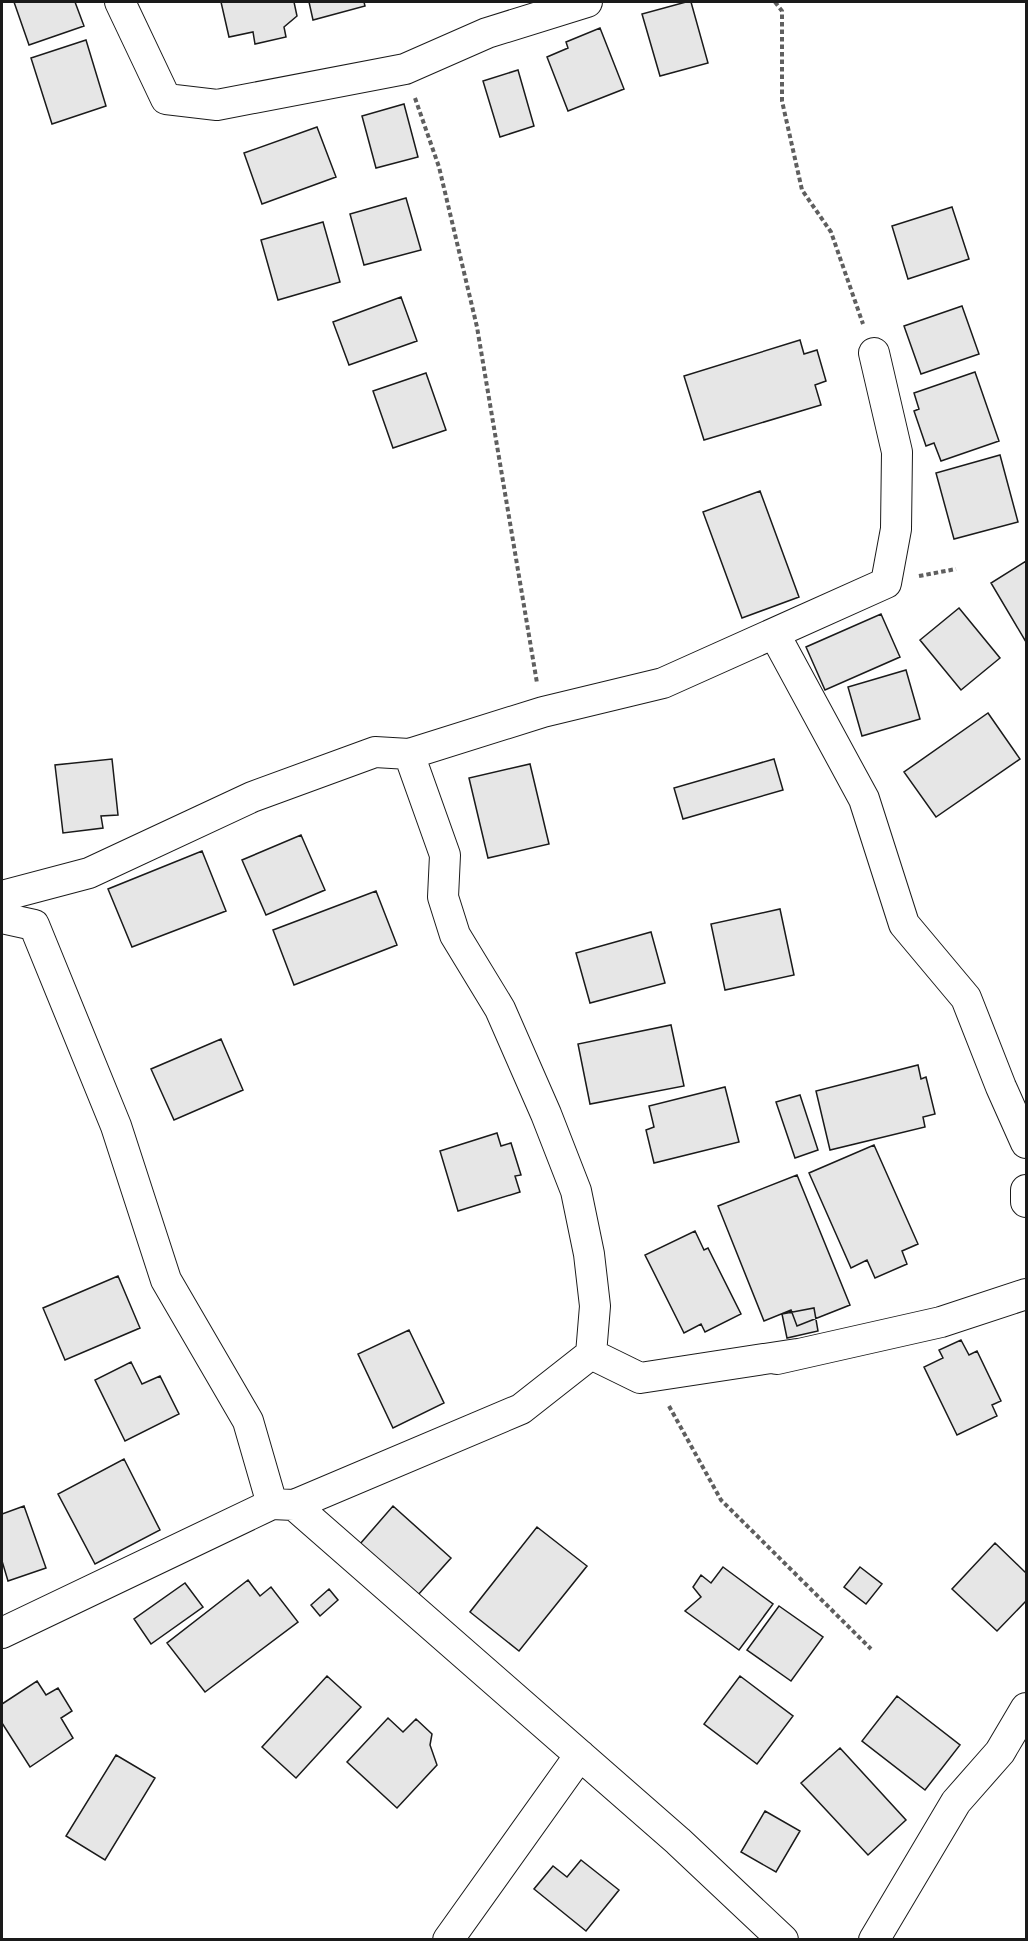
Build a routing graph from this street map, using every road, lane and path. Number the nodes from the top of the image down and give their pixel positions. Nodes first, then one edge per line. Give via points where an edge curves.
1 (120, 2) edge
2 (587, 2) edge
3 (775, 2) edge
4 (405, 69) junction
5 (869, 341) joint
6 (774, 635) junction
7 (543, 712) junction
8 (409, 754) junction
9 (2, 896) edge
10 (2, 918) edge
11 (1026, 1143) edge
12 (1026, 1190) edge
13 (1026, 1202) edge
14 (1026, 1294) edge
15 (591, 1354) junction
16 (797, 1354) junction
17 (765, 1362) dead end
18 (653, 1376) junction
19 (283, 1504) junction
20 (2, 1633) edge
21 (871, 1649) dead end
22 (1026, 1708) edge
23 (580, 1755) junction
24 (448, 1940) edge
25 (783, 1940) edge
26 (874, 1940) edge

1 - 4 street via 166,99 217,105
2 - 4 street via 487,33
3 - 5 path via 782,11 782,101 802,190 831,232
4 - 7 path via 439,167 477,327
5 - 6 street via 897,452 896,528 886,583
6 - 7 street via 663,683
6 - 11 street via 864,799 904,924 966,998
7 - 8 street
8 - 9 street via 375,752 252,797 89,873
8 - 15 street via 445,855 443,897 455,935 500,1009 576,1191 595,1306
10 - 19 street via 34,925 116,1126 165,1280 248,1421
12 - 13 street
14 - 16 street via 941,1322
15 - 18 street via 640,1378
15 - 19 street via 521,1409
16 - 17 street
16 - 18 street
18 - 21 path via 722,1500
19 - 20 street
19 - 23 street
22 - 26 street via 1000,1752 956,1802
23 - 24 street
23 - 25 street

